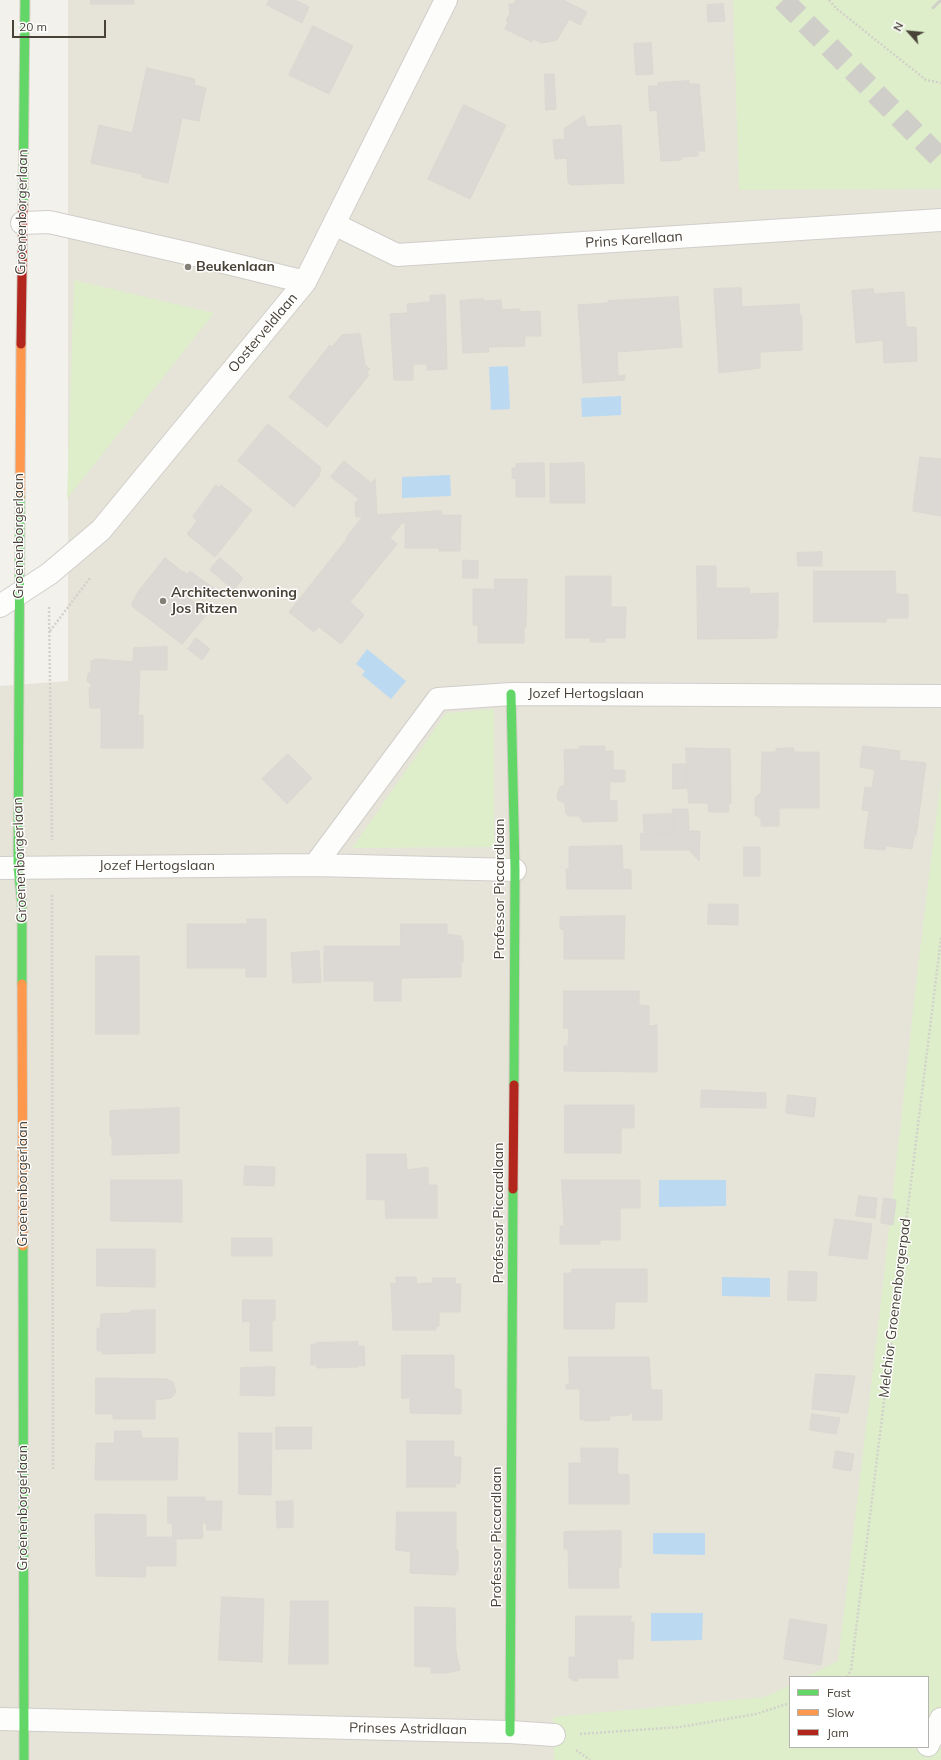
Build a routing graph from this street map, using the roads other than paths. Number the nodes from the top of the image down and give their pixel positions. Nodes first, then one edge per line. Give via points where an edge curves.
1 (25, 0) edge
2 (446, 0) edge
3 (941, 220) edge
4 (22, 223) junction
5 (334, 224) junction
6 (305, 282) junction
7 (20, 592) junction
8 (0, 606) edge
9 (511, 694) junction
10 (941, 696) edge
11 (315, 865) junction
12 (9, 868) edge
13 (515, 870) junction
14 (941, 1719) edge
15 (0, 1720) edge
16 (24, 1720) junction
17 (510, 1732) junction
18 (554, 1735) road end
19 (929, 1742) edge
20 (926, 1748) edge
21 (24, 1760) edge
22 (920, 1760) edge

1 - 4 street, Groenenborgerlaan
2 - 5 street, Oosterveldlaan
3 - 5 street, Prins Karellaan via 397,255
4 - 6 street via 49,222
4 - 7 street, Groenenborgerlaan
5 - 6 street, Oosterveldlaan
6 - 7 street, Oosterveldlaan via 101,530 49,574
7 - 8 street, Oosterveldlaan
7 - 12 street, Groenenborgerlaan
9 - 10 street, Jozef Hertogslaan
9 - 11 street, Jozef Hertogslaan via 438,699
9 - 13 street, Professor Piccardlaan
11 - 12 street, Jozef Hertogslaan
11 - 13 street, Jozef Hertogslaan
12 - 16 street, Groenenborgerlaan via 22,905
13 - 17 street, Professor Piccardlaan
14 - 19 street
15 - 16 street
16 - 17 street, Prinses Astridlaan
16 - 21 street, Groenenborgerlaan
17 - 18 street, Prinses Astridlaan
20 - 22 street

